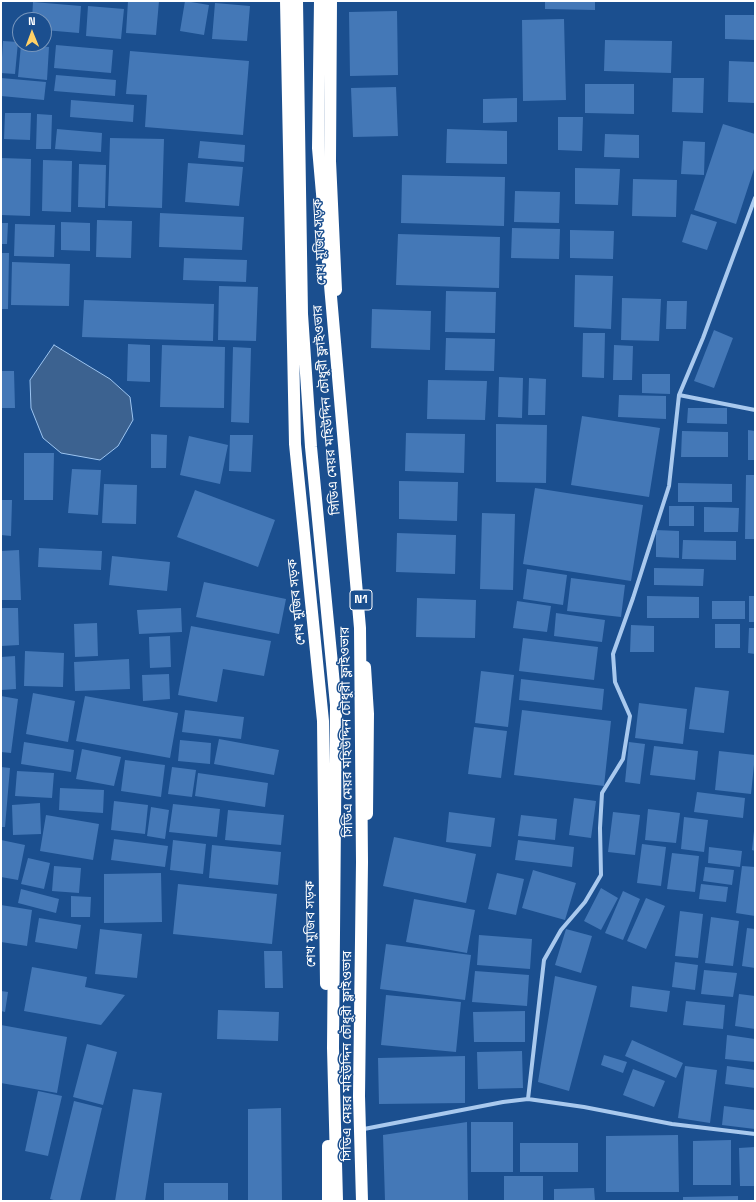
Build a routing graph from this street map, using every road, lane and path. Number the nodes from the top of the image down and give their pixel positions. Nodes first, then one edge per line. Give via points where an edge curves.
1 (286, 1) edge
2 (297, 1) edge
3 (320, 1) edge
4 (331, 1) edge
5 (755, 198) edge
6 (679, 395) junction
7 (755, 410) edge
8 (528, 1099) junction
9 (364, 1129) junction
10 (755, 1134) edge
11 (328, 1201) edge
12 (337, 1201) edge
13 (362, 1201) edge
14 (365, 1201) edge

1 - 11 highway, শেখ মুজিব সড়ক via 295,444 323,721
2 - 12 highway via 302,314 311,447 336,705 334,1048
3 - 13 highway, সিডিএ মেয়র মহিউদ্দিন চৌধুরী ফ্লাইওভার, bridge via 318,148 360,628 362,862 359,1096
4 - 9 highway, শেখ মুজিব সড়ক / N1 via 330,161 343,436 363,617 368,714
5 - 6 street
6 - 7 street
6 - 8 street via 669,486 613,654 616,682 630,716 623,759 602,793 601,875 584,902 561,930 544,960
8 - 9 street
8 - 10 street via 672,1124
9 - 14 highway, শেখ মুজিব সড়ক / N1

